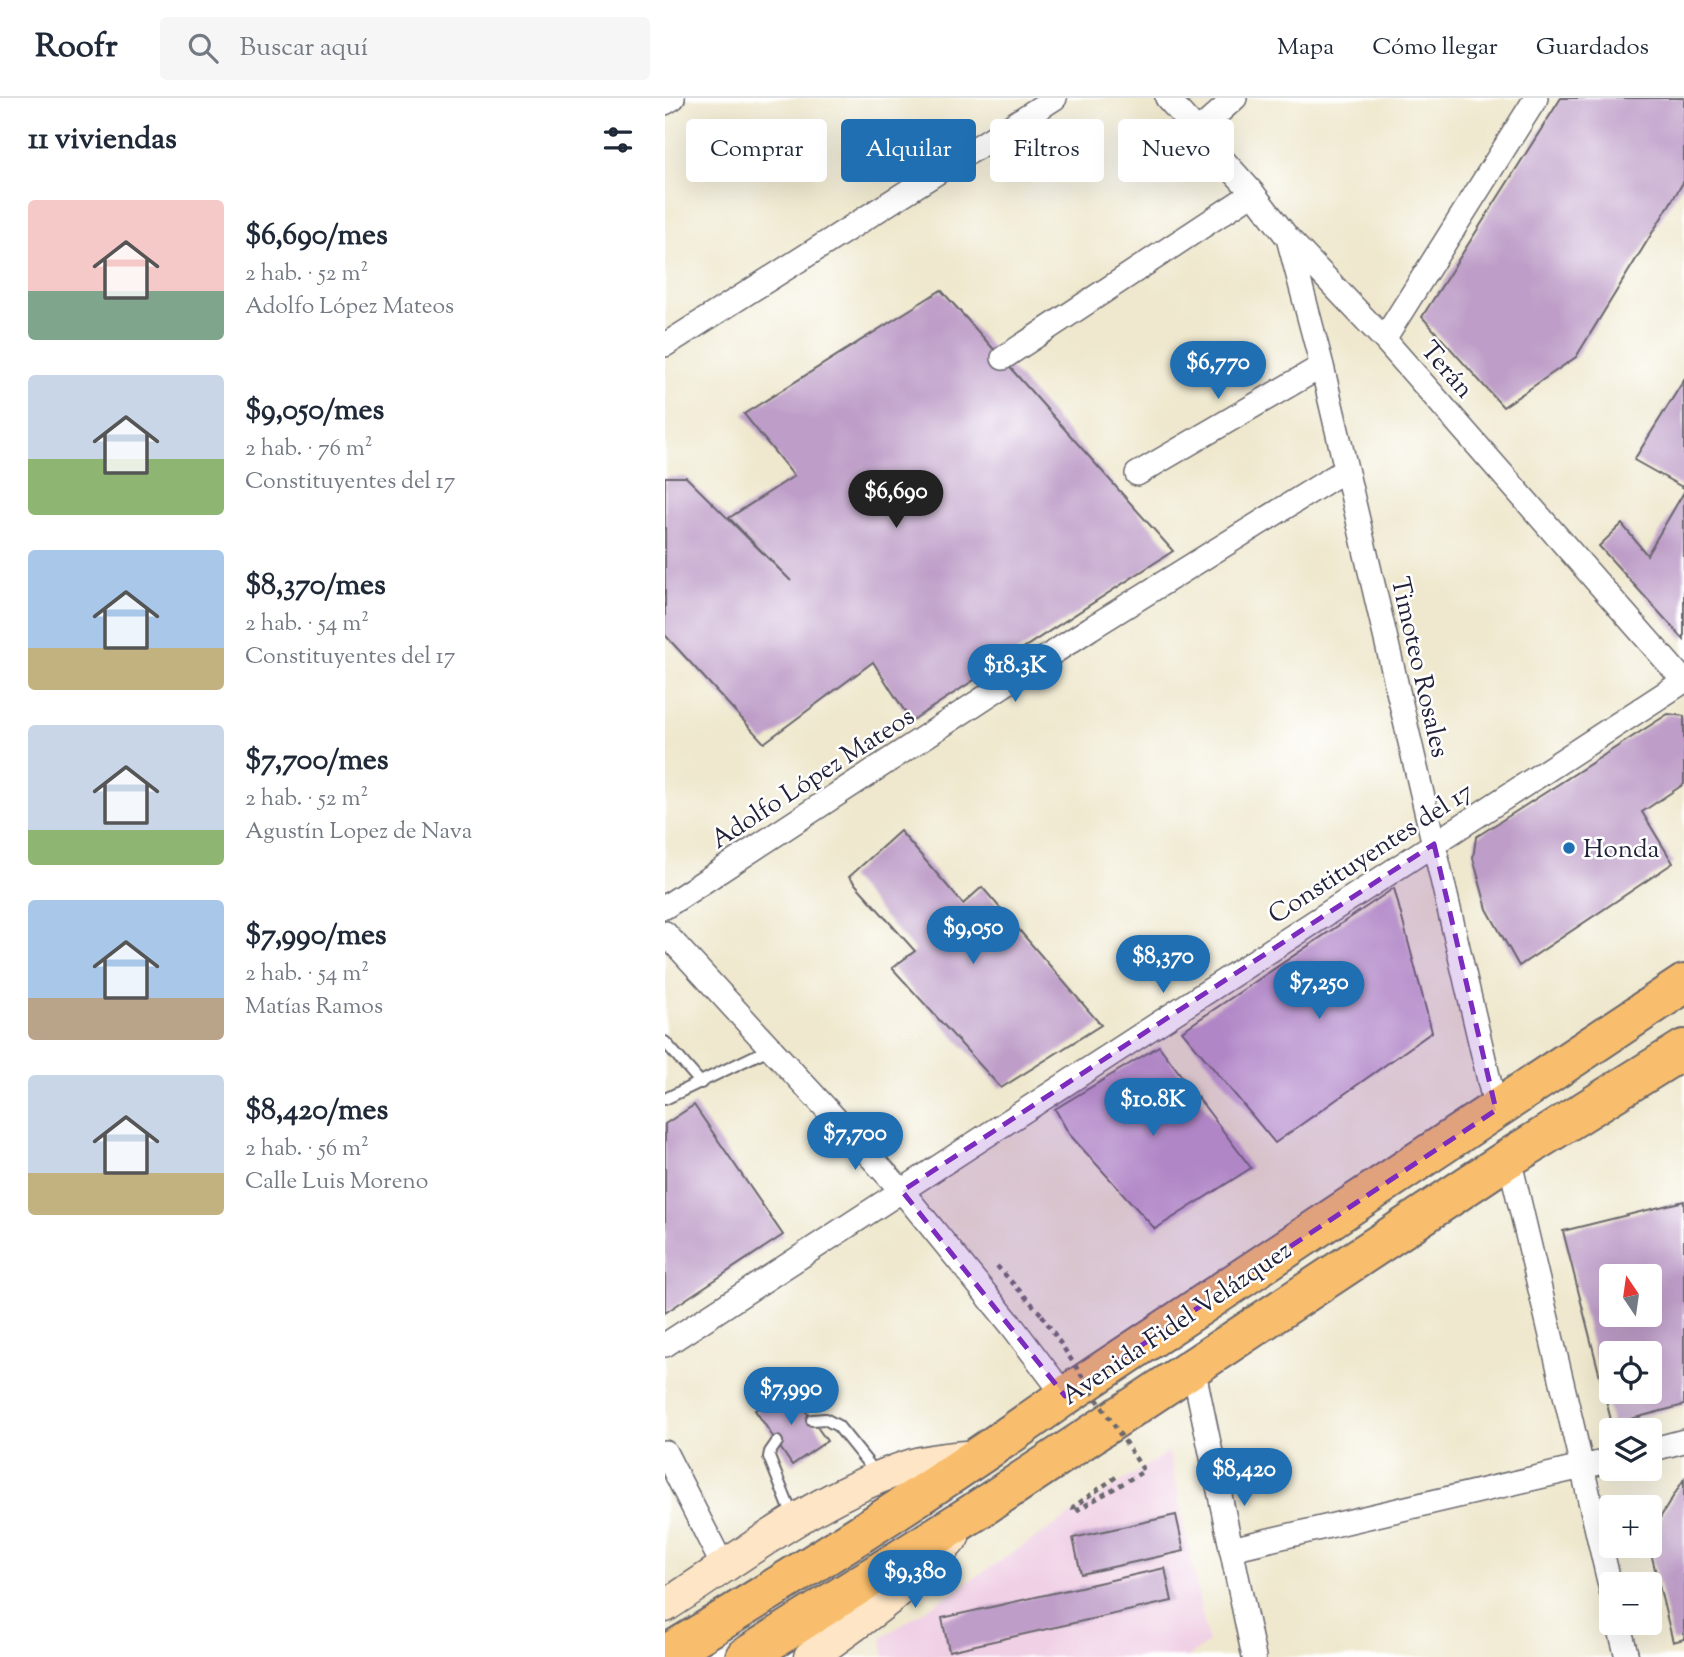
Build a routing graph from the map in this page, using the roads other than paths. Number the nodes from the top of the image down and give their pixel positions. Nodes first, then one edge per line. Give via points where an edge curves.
1 (673, 98) edge
2 (1055, 98) edge
3 (1167, 98) edge
4 (1235, 98) edge
5 (1536, 98) edge
6 (665, 103) edge
7 (1186, 119) edge
8 (1212, 119) edge
9 (1234, 172) edge
10 (1253, 193) junction
11 (1288, 238) junction
12 (1384, 339) junction
13 (665, 345) edge
14 (1003, 358) dead end
15 (1322, 366) junction
16 (1345, 470) junction
17 (1137, 474) dead end
18 (1684, 681) edge
19 (1434, 844) junction
20 (665, 907) edge
21 (665, 933) edge
22 (1684, 984) edge
23 (665, 1042) edge
24 (771, 1048) junction
25 (1684, 1049) edge
26 (701, 1083) junction
27 (665, 1099) edge
28 (1496, 1110) junction
29 (1509, 1158) junction
30 (902, 1191) junction
31 (665, 1345) edge
32 (1193, 1367) junction
33 (1065, 1396) junction
34 (812, 1420) dead end
35 (1684, 1441) edge
36 (777, 1442) dead end
37 (1662, 1447) edge
38 (665, 1452) edge
39 (982, 1455) junction
40 (1599, 1463) edge
41 (1582, 1468) junction
42 (880, 1478) junction
43 (973, 1513) junction
44 (794, 1520) junction
45 (1231, 1549) junction
46 (724, 1568) junction
47 (1607, 1572) edge
48 (665, 1606) edge
49 (1621, 1635) edge
50 (757, 1650) edge
51 (665, 1655) edge
52 (810, 1657) edge
53 (1254, 1657) edge
54 (1627, 1657) edge

1 - 6 street
2 - 13 street
3 - 7 street, Terán
4 - 8 street
5 - 12 street
9 - 10 street, Terán
10 - 11 street, Terán
10 - 14 street
11 - 12 street, Terán
11 - 15 street, Timoteo Rosales
12 - 18 street, Terán
15 - 16 street, Timoteo Rosales
15 - 17 street
16 - 19 street, Timoteo Rosales
16 - 20 street, Adolfo López Mateos via 1091,628
18 - 19 street, Constituyentes del 17
19 - 28 street, Timoteo Rosales
19 - 30 street, Constituyentes del 17
21 - 24 street
22 - 28 highway, Avenida Fidel Velázquez
23 - 26 lane
24 - 26 lane
24 - 30 street
25 - 29 highway, Avenida Fidel Velázquez
26 - 27 lane
28 - 33 highway, Avenida Fidel Velázquez
29 - 32 highway, Avenida Fidel Velázquez
29 - 41 street
30 - 31 street, Constituyentes del 17
30 - 33 street
32 - 43 highway, Avenida Fidel Velázquez
32 - 45 street
33 - 39 highway, Avenida Fidel Velázquez
34 - 42 lane via 825,1419 838,1426
35 - 37 street
36 - 44 lane via 769,1457
38 - 46 street
39 - 42 street via 915,1465
39 - 51 highway, Avenida Fidel Velázquez
40 - 41 street
41 - 45 street
41 - 47 street
42 - 44 street
43 - 50 highway, Avenida Fidel Velázquez
43 - 52 street via 930,1562
44 - 46 street
45 - 53 street
46 - 48 street
49 - 54 street

